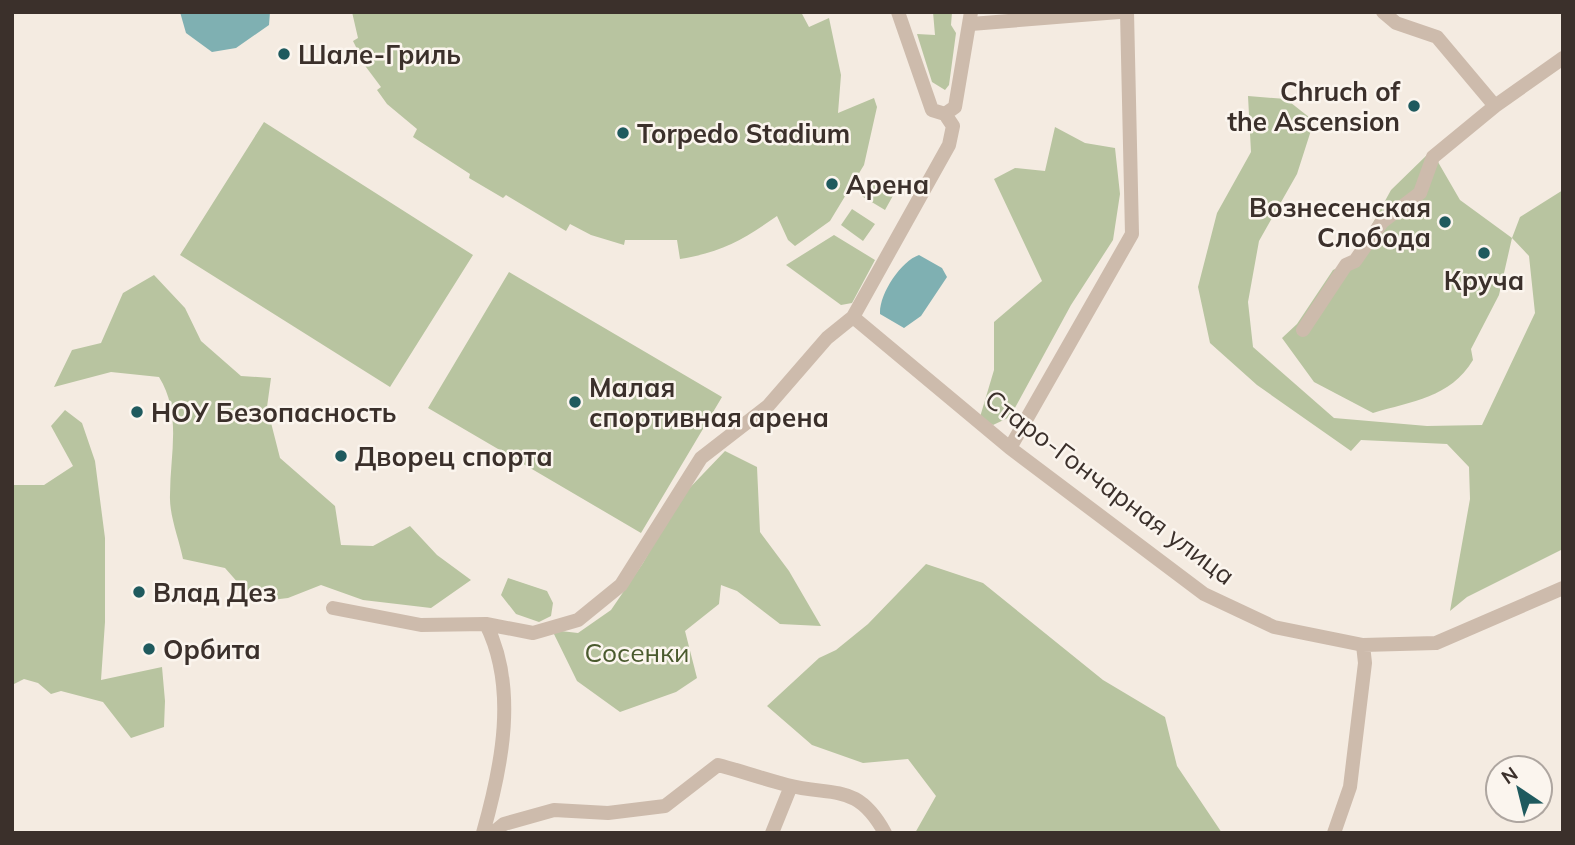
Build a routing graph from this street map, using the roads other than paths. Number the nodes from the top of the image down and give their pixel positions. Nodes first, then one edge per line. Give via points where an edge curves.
1 (898, 12) edge
2 (1119, 12) edge
3 (1127, 12) edge
4 (1383, 12) edge
5 (971, 18) edge
6 (1563, 58) edge
7 (1495, 106) junction
8 (945, 114) junction
9 (853, 317) junction
10 (1303, 330) dead end
11 (1010, 448) junction
12 (1563, 587) edge
13 (333, 608) dead end
14 (486, 624) junction
15 (1363, 645) junction
16 (791, 786) junction
17 (483, 833) edge
18 (493, 833) edge
19 (772, 833) edge
20 (885, 833) edge
21 (1334, 833) edge

1 - 8 street via 932,110
2 - 5 street
3 - 11 street via 1132,234
4 - 7 street via 1396,23 1437,37
5 - 8 street via 955,107
6 - 7 street
7 - 10 street via 1433,157 1420,193 1382,222 1355,261 1346,265
8 - 9 street via 953,126 949,145
9 - 11 street, Старо-Гончарная улица
9 - 14 street via 827,338 768,405 701,458 621,585 597,606 578,620 533,633
11 - 15 street, Старо-Гончарная улица via 1204,594 1274,627
12 - 15 street, Старо-Гончарная улица via 1436,643
13 - 14 street via 421,625
14 - 17 street via 496,643 505,709 499,779
15 - 21 street via 1365,663 1350,788
16 - 18 street via 718,765 665,806 608,813 554,810 504,824
16 - 19 street
16 - 20 street via 841,791 873,810

